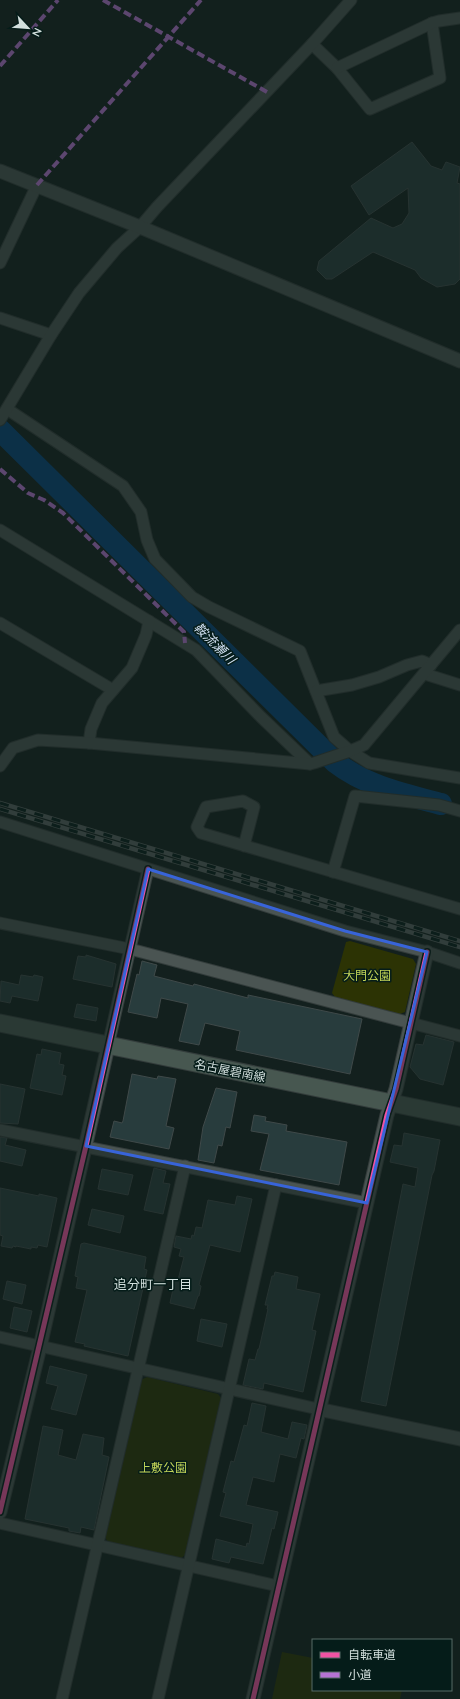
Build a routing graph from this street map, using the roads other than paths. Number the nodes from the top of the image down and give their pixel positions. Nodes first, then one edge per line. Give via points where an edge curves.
1 (351, 0) edge
2 (460, 18) edge
3 (432, 24) junction
4 (312, 44) junction
5 (336, 68) junction
6 (0, 171) edge
7 (37, 185) junction
8 (140, 227) junction
9 (0, 263) edge
10 (0, 318) edge
11 (51, 335) junction
12 (460, 361) edge
13 (7, 410) junction
14 (0, 420) edge
15 (0, 530) edge
16 (149, 621) junction
17 (0, 623) edge
18 (460, 630) edge
19 (428, 669) junction
20 (460, 685) edge
21 (113, 690) junction
22 (316, 691) junction
23 (89, 743) junction
24 (350, 751) junction
25 (312, 763) junction
26 (0, 766) edge
27 (460, 778) edge
28 (460, 811) edge
29 (0, 822) edge
30 (244, 846) junction
31 (148, 869) junction
32 (333, 872) junction
33 (460, 909) edge
34 (0, 923) edge
35 (130, 949) junction
36 (427, 952) junction
37 (460, 963) edge
38 (0, 1023) edge
39 (411, 1023) junction
40 (460, 1036) edge
41 (108, 1046) junction
42 (391, 1103) junction
43 (460, 1117) edge
44 (0, 1130) edge
45 (86, 1146) junction
46 (185, 1166) junction
47 (276, 1185) junction
48 (366, 1203) junction
49 (0, 1337) edge
50 (40, 1346) junction
51 (138, 1369) junction
52 (229, 1390) junction
53 (318, 1409) junction
54 (460, 1439) edge
55 (0, 1512) edge
56 (0, 1523) edge
57 (97, 1546) junction
58 (188, 1567) junction
59 (278, 1586) junction
60 (62, 1699) edge
61 (158, 1699) edge
62 (252, 1699) edge

1 - 4 street
2 - 3 street
3 - 5 street
3 - 5 street via 440,78 370,109
4 - 5 street
4 - 8 street
6 - 7 street
7 - 8 street
7 - 9 street
8 - 11 street via 117,248 78,293
8 - 12 street
10 - 11 street
11 - 13 street
13 - 14 street
13 - 22 street via 123,486 141,512 146,540 155,559 192,597 300,651
15 - 16 street
16 - 21 street via 132,668
16 - 25 street via 196,650 261,717
17 - 21 street
18 - 19 street
19 - 20 street
19 - 22 street via 422,661 379,678
19 - 24 street via 364,745
21 - 23 street via 102,703 91,729
22 - 24 street via 334,737
23 - 25 street
23 - 26 street via 38,740 13,748
24 - 25 street
24 - 27 street via 370,763
28 - 32 street via 440,805 355,796
29 - 31 street
30 - 30 street via 254,807 243,801 206,807 197,827 201,833
30 - 32 street
31 - 35 street
31 - 36 street via 345,931
32 - 33 street
34 - 35 street
35 - 39 street
35 - 41 street
36 - 37 street
36 - 39 street
38 - 41 main road, 名古屋碧南線
39 - 40 street
39 - 42 street
41 - 42 main road, 名古屋碧南線
41 - 45 street
42 - 43 main road, 名古屋碧南線
42 - 48 street
44 - 45 street
45 - 46 street
45 - 50 street
46 - 47 street
46 - 51 street
47 - 48 street
47 - 52 street
48 - 53 street
49 - 50 street
50 - 51 street
50 - 55 street
51 - 52 street
51 - 57 street
52 - 53 street
52 - 58 street
53 - 54 street
53 - 59 street
56 - 57 street
57 - 58 street
57 - 60 street
58 - 59 street
58 - 61 street
59 - 62 street

